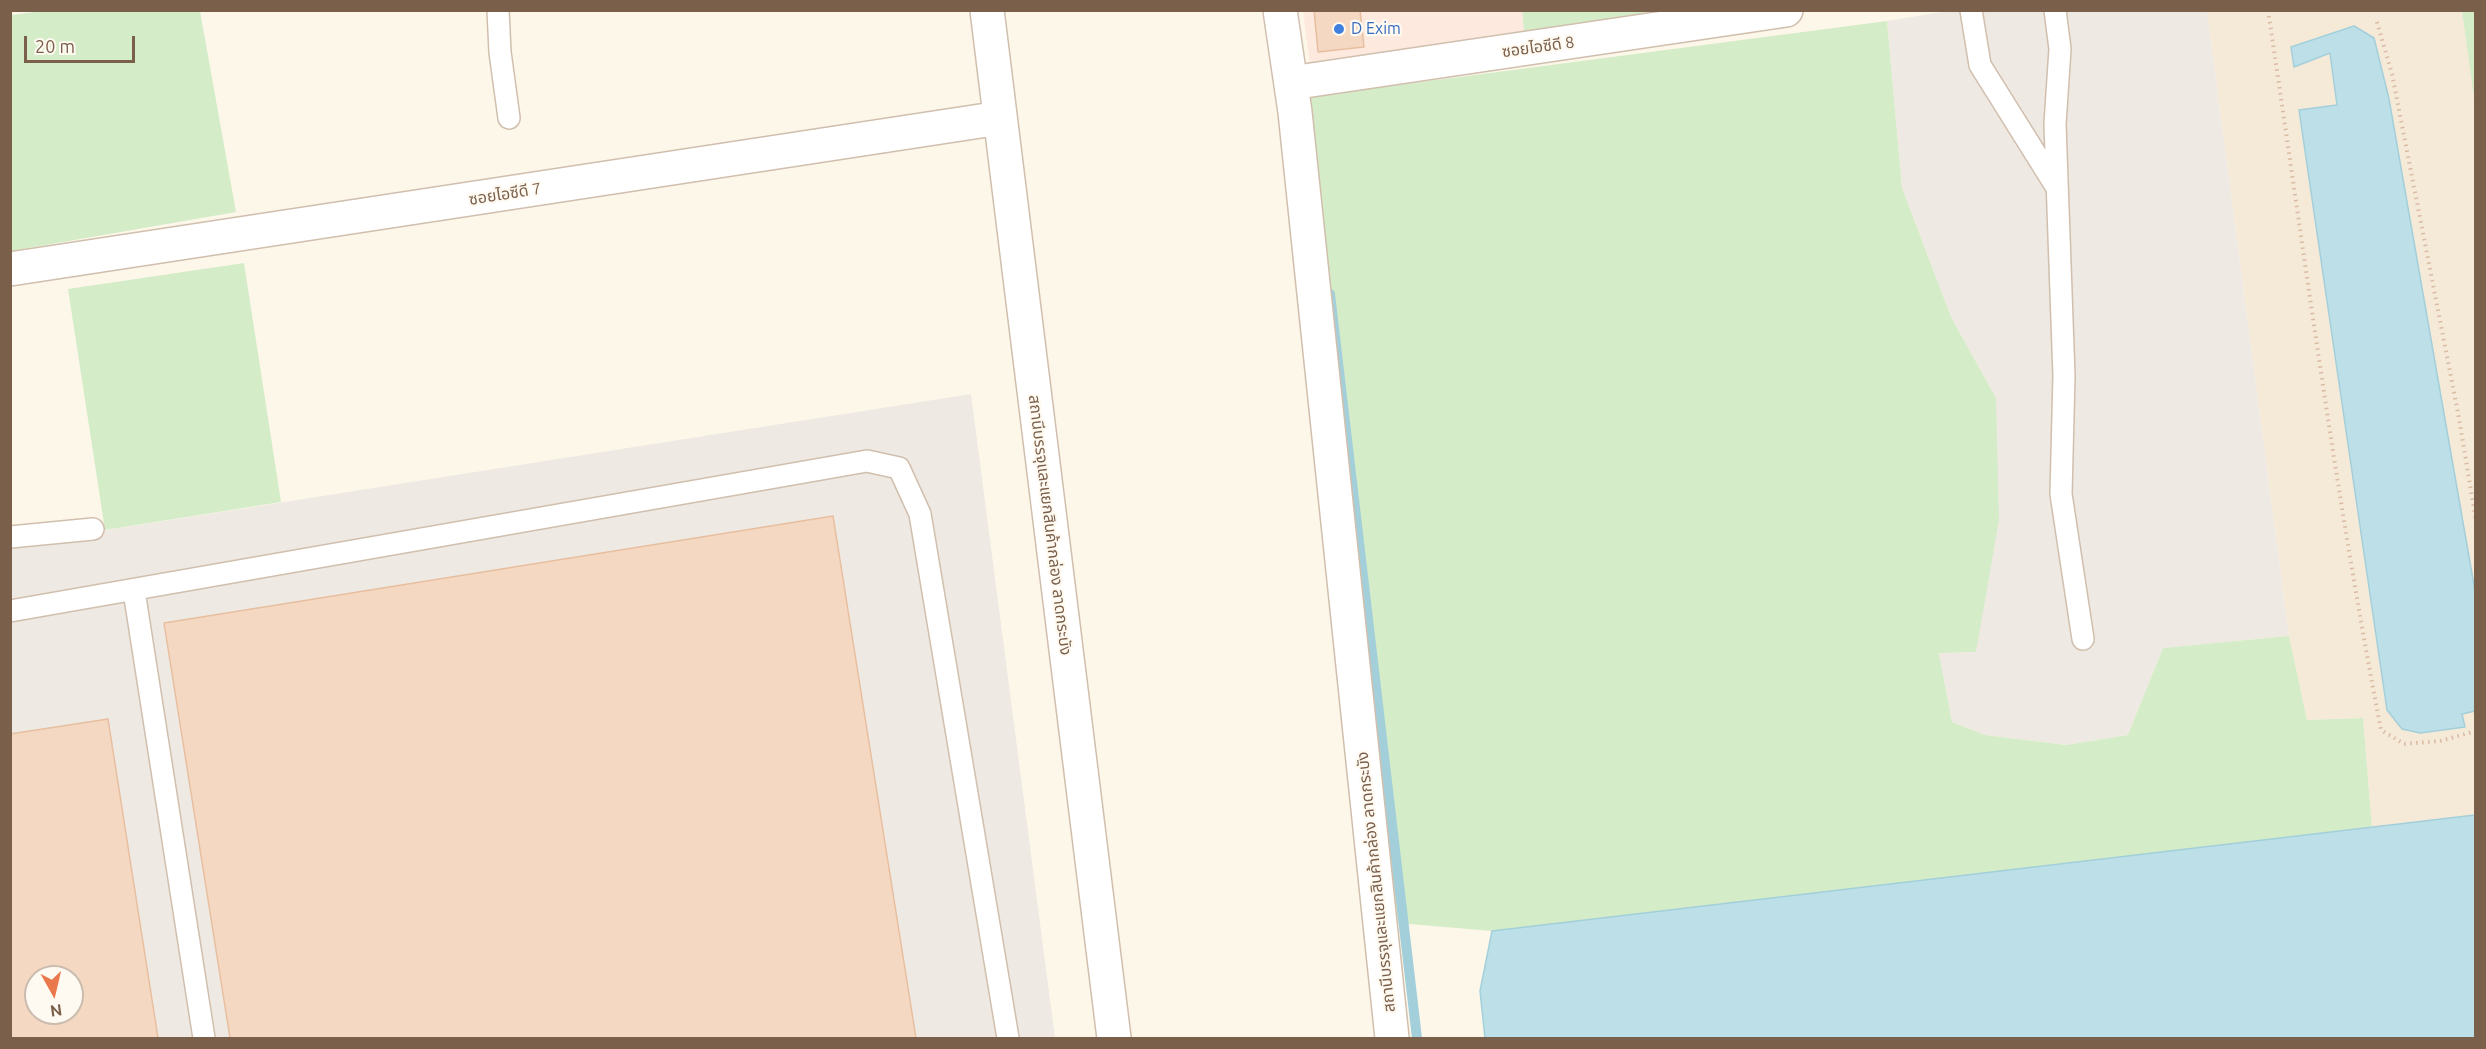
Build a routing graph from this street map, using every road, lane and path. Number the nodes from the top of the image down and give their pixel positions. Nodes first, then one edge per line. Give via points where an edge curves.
1 (498, 10) edge
2 (987, 10) edge
3 (1280, 10) edge
4 (1786, 10) edge
5 (1971, 10) edge
6 (2055, 10) edge
7 (2268, 10) edge
8 (2377, 22) dead end
9 (1302, 82) junction
10 (509, 118) dead end
11 (1000, 118) junction
12 (2057, 189) junction
13 (19, 262) edge
14 (2475, 521) edge
15 (93, 529) dead end
16 (10, 537) edge
17 (134, 591) junction
18 (10, 611) edge
19 (2083, 639) dead end
20 (2475, 731) edge
21 (204, 1038) edge
22 (1008, 1038) edge
23 (1114, 1038) edge
24 (1392, 1038) edge

1 - 10 lane
2 - 11 street, สถานีบรรจุและแยกสินค้ากล่อง ลาดกระบัง
3 - 9 street, สถานีบรรจุและแยกสินค้ากล่อง ลาดกระบัง
4 - 9 street, ซอยไอซีดี 8
5 - 12 lane via 1980,65
6 - 12 lane via 2060,49 2055,124
7 - 20 path via 2342,509 2381,730 2404,744 2440,741
8 - 14 path via 2392,74 2459,418
9 - 24 street, สถานีบรรจุและแยกสินค้ากล่อง ลาดกระบัง
11 - 13 street, ซอยไอซีดี 7
11 - 23 street, สถานีบรรจุและแยกสินค้ากล่อง ลาดกระบัง
12 - 19 lane via 2064,376 2061,494
15 - 16 lane
17 - 18 lane
17 - 21 lane
17 - 22 lane via 867,461 899,468 920,514

